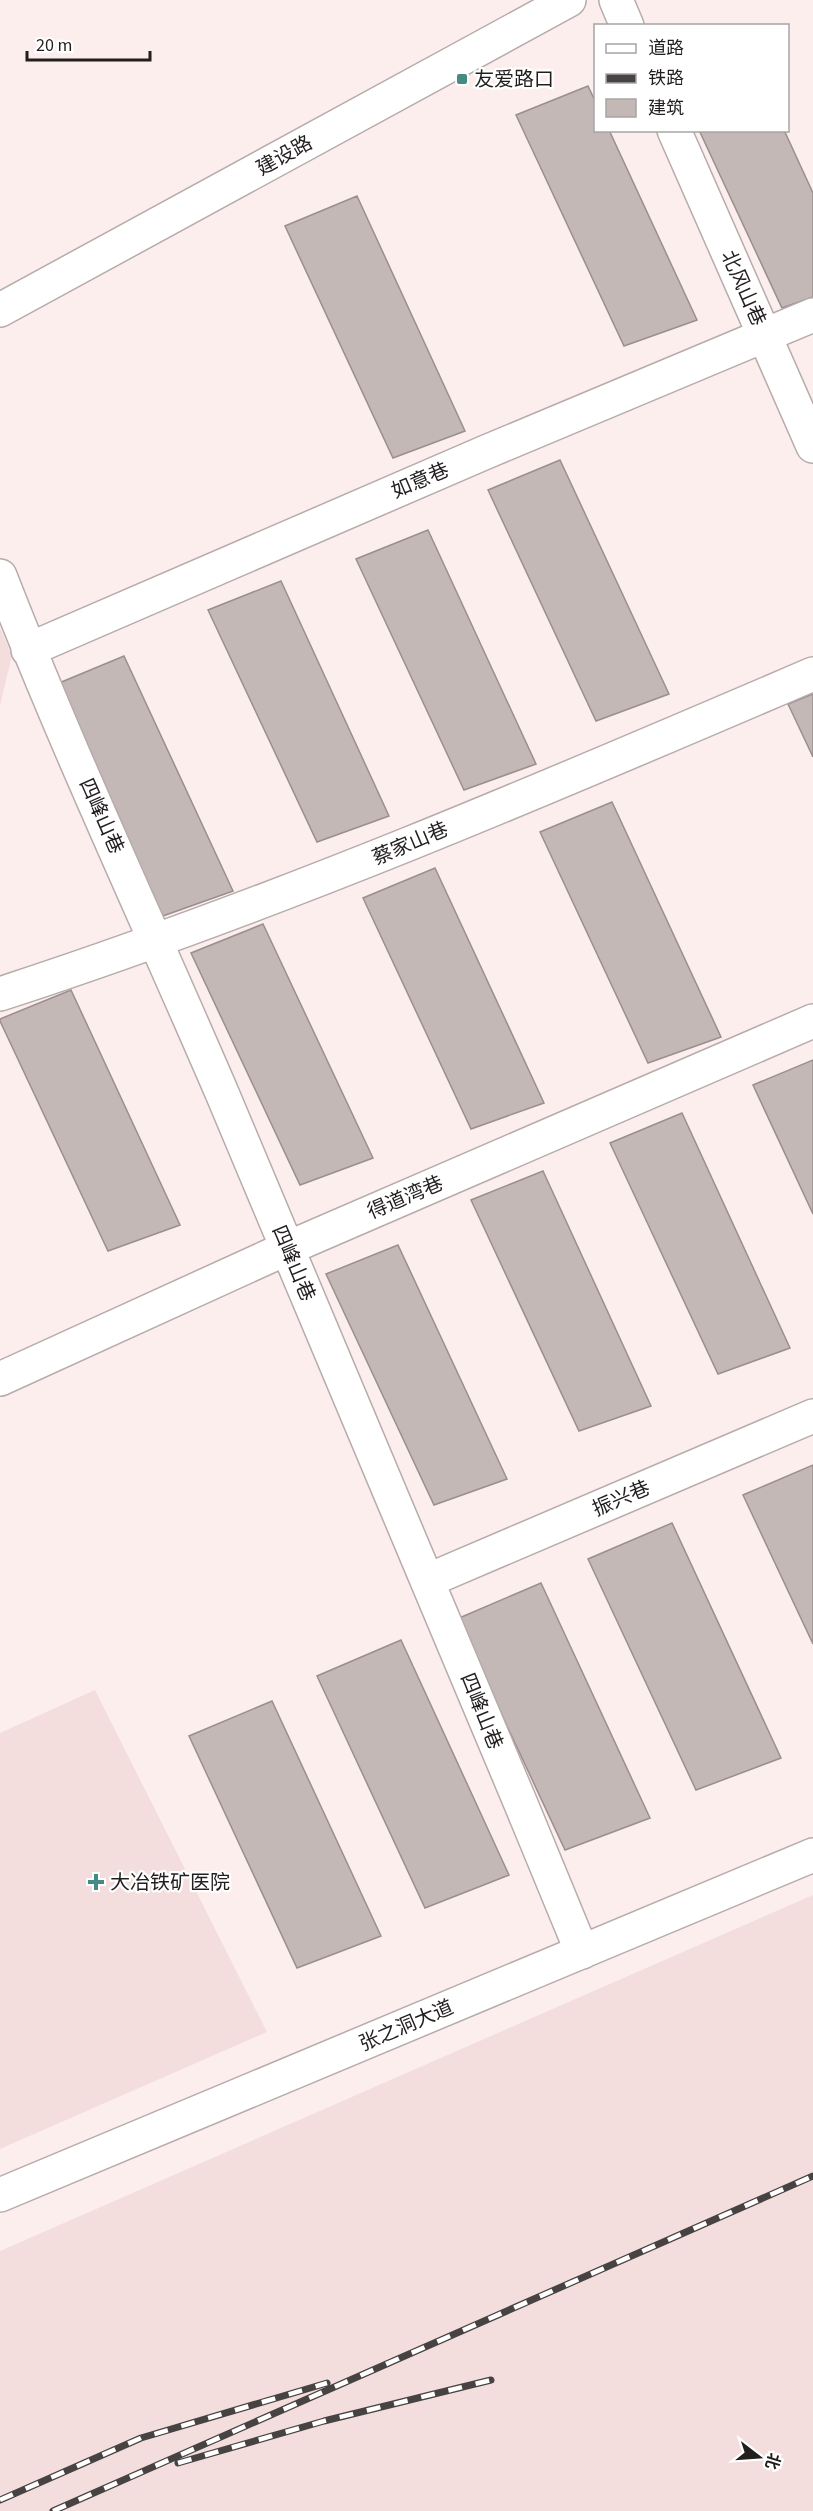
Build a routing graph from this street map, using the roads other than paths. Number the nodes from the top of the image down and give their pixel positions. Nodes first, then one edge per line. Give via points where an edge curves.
1 (569, 0) edge
2 (616, 0) edge
3 (626, 24) edge
4 (675, 132) edge
5 (0, 310) edge
6 (813, 315) edge
7 (765, 335) junction
8 (813, 446) edge
9 (0, 576) edge
10 (28, 650) junction
11 (813, 674) edge
12 (156, 941) junction
13 (0, 994) edge
14 (813, 1021) edge
15 (288, 1248) junction
16 (0, 1379) edge
17 (813, 1416) edge
18 (429, 1580) junction
19 (813, 1856) edge
20 (582, 1952) junction
21 (0, 2195) edge

1 - 5 street, 建设路
2 - 3 street
4 - 7 street, 北风山巷
6 - 7 street, 如意巷
7 - 8 street, 北风山巷
7 - 10 street, 如意巷
9 - 10 street, 四峰山巷
10 - 12 street, 四峰山巷
11 - 12 street, 蔡家山巷 via 346,870
12 - 13 street, 蔡家山巷
12 - 15 street, 四峰山巷
14 - 15 street, 得道湾巷
15 - 16 street, 得道湾巷
15 - 18 street, 四峰山巷
17 - 18 street, 振兴巷
18 - 20 street, 四峰山巷
19 - 20 street, 张之洞大道
20 - 21 street, 张之洞大道

